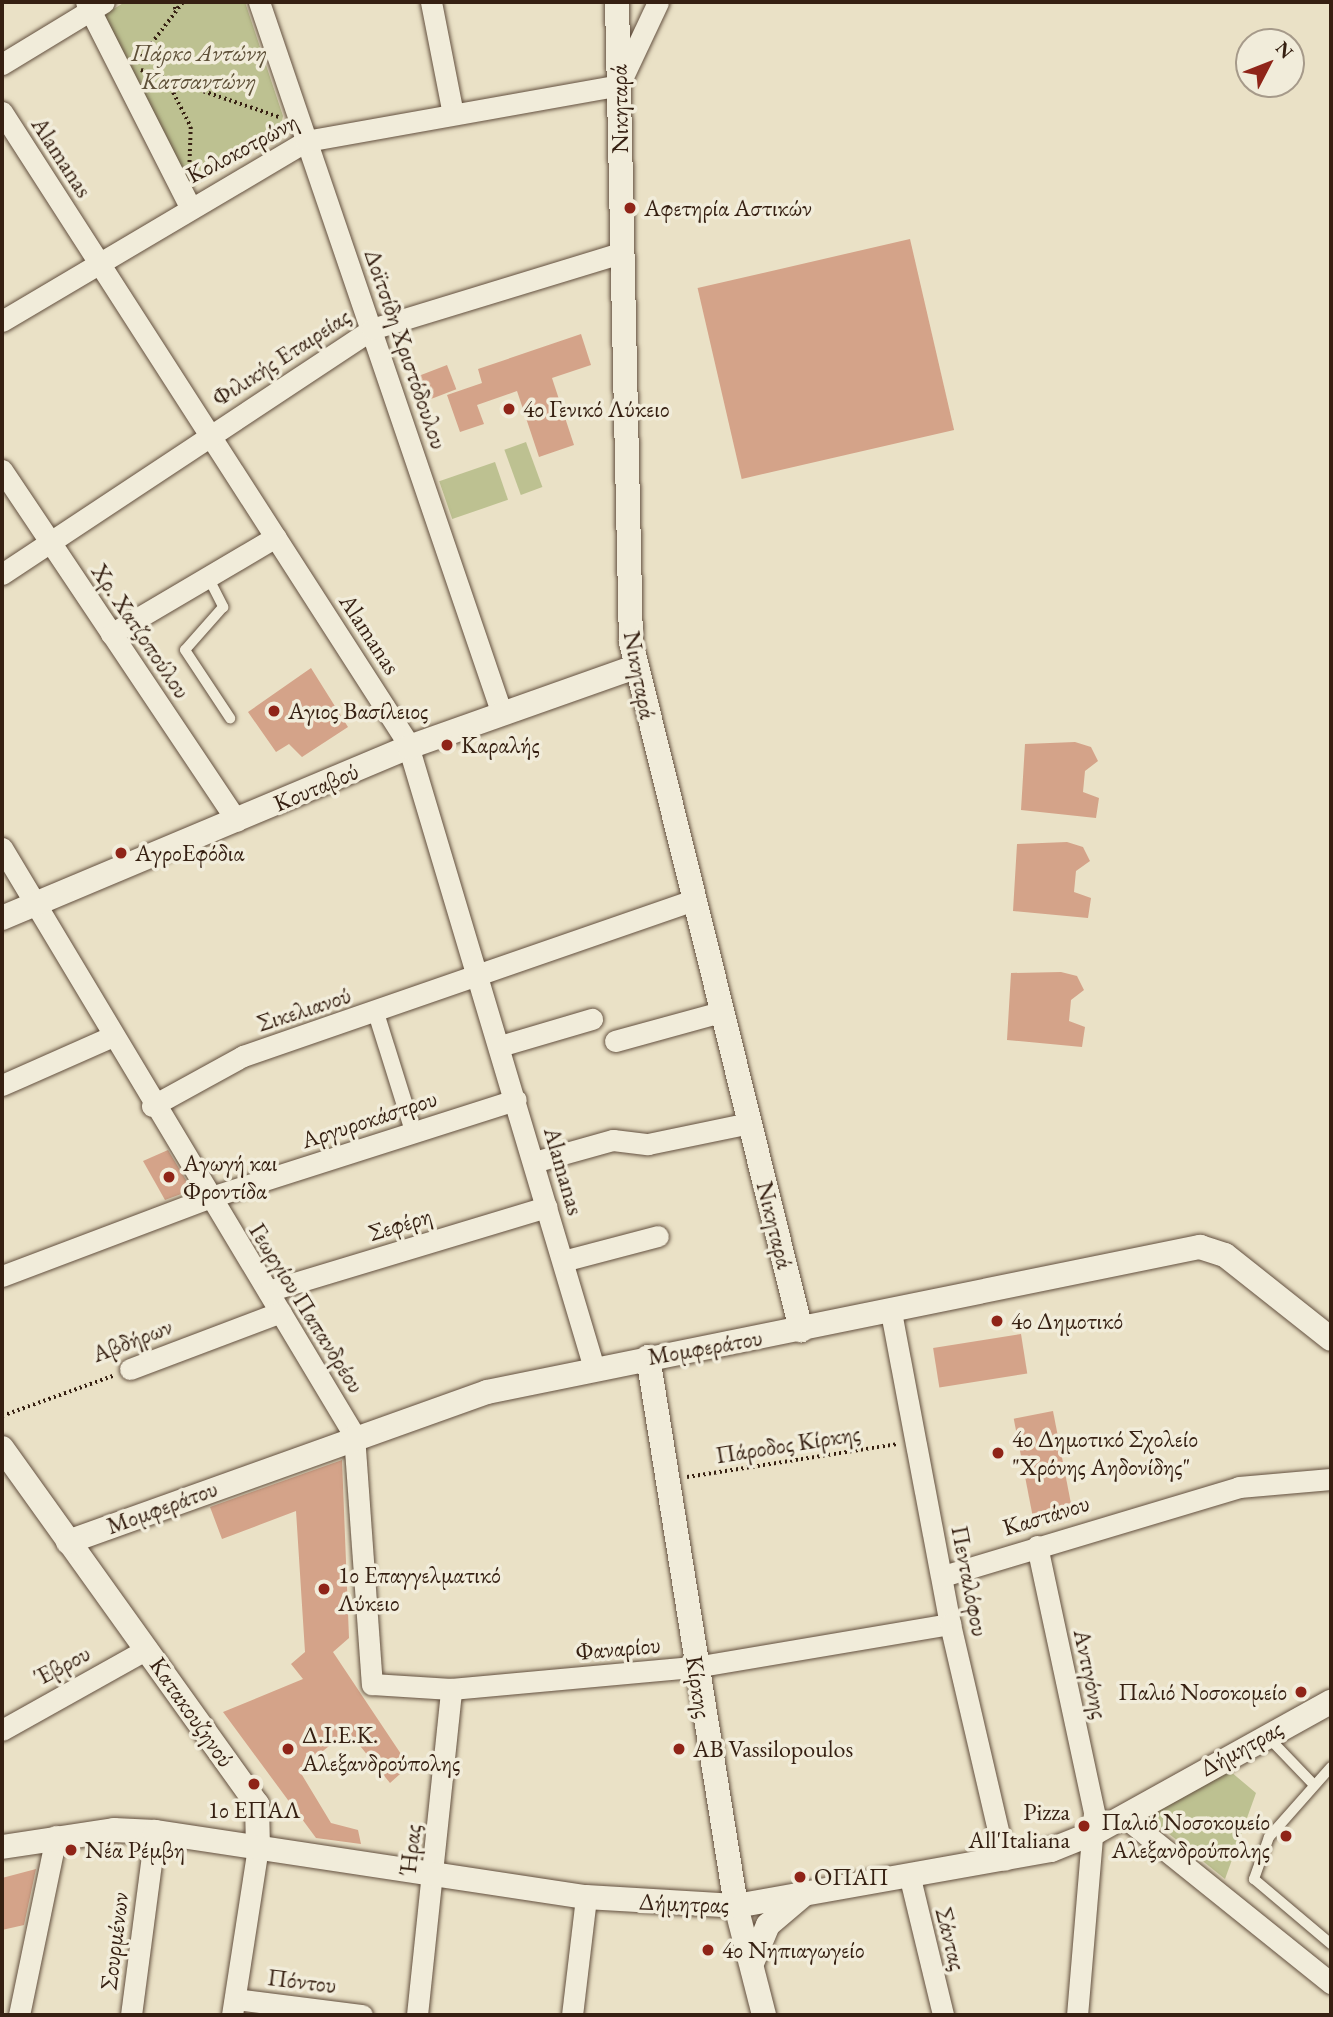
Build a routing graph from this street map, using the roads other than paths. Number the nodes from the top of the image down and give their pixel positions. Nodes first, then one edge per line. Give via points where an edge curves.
1 (258, 2) edge
2 (431, 2) edge
3 (617, 2) edge
4 (658, 2) edge
5 (93, 5) edge
6 (2, 64) edge
7 (619, 85) junction
8 (2, 112) edge
9 (453, 114) junction
10 (303, 133) junction
11 (190, 206) junction
12 (621, 253) junction
13 (99, 262) junction
14 (2, 321) edge
15 (372, 329) junction
16 (210, 434) junction
17 (2, 470) edge
18 (276, 537) junction
19 (50, 542) junction
20 (2, 574) edge
21 (208, 577) junction
22 (111, 634) junction
23 (635, 667) junction
24 (502, 714) junction
25 (230, 718) dead end
26 (409, 747) junction
27 (237, 821) junction
28 (2, 848) edge
29 (693, 900) junction
30 (37, 903) junction
31 (2, 918) edge
32 (480, 978) junction
33 (721, 1012) junction
34 (376, 1013) junction
35 (592, 1019) dead end
36 (111, 1037) junction
37 (615, 1041) dead end
38 (500, 1046) junction
39 (2, 1085) edge
40 (516, 1100) junction
41 (152, 1106) junction
42 (749, 1123) junction
43 (413, 1131) junction
44 (534, 1162) junction
45 (208, 1198) junction
46 (547, 1207) junction
47 (658, 1236) dead end
48 (563, 1261) junction
49 (2, 1276) edge
50 (268, 1291) junction
51 (281, 1312) junction
52 (891, 1312) junction
53 (801, 1330) junction
54 (1331, 1339) edge
55 (648, 1357) junction
56 (594, 1368) junction
57 (130, 1369) road end
58 (354, 1435) junction
59 (2, 1448) edge
60 (1331, 1479) edge
61 (68, 1542) junction
62 (1037, 1546) junction
63 (943, 1576) junction
64 (950, 1623) junction
65 (148, 1649) junction
66 (695, 1667) junction
67 (372, 1684) joint
68 (451, 1689) junction
69 (1331, 1702) edge
70 (2, 1730) edge
71 (1265, 1734) junction
72 (1331, 1767) edge
73 (1314, 1784) junction
74 (1123, 1816) junction
75 (1095, 1823) junction
76 (155, 1832) junction
77 (57, 1836) junction
78 (2, 1847) edge
79 (258, 1848) junction
80 (1005, 1860) junction
81 (909, 1874) junction
82 (434, 1875) junction
83 (805, 1893) junction
84 (586, 1897) junction
85 (736, 1906) junction
86 (1331, 1944) edge
87 (752, 1962) junction
88 (1331, 1983) edge
89 (234, 2007) edge
90 (19, 2015) edge
91 (131, 2015) edge
92 (362, 2015) edge
93 (417, 2015) edge
94 (572, 2015) edge
95 (764, 2015) edge
96 (943, 2015) edge
97 (1077, 2015) edge

1 - 10 street, Δοϊτσίδη Χριστόδουλου
2 - 9 street
3 - 7 street, Νικηταρά
4 - 7 street
5 - 6 street
5 - 11 street
7 - 9 street, Κολοκοτρώνη
7 - 12 street, Νικηταρά
8 - 13 street, Alamanas
9 - 10 street, Κολοκοτρώνη
10 - 11 street, Κολοκοτρώνη
10 - 15 street, Δοϊτσίδη Χριστόδουλου
11 - 13 street, Κολοκοτρώνη
12 - 15 street, Φιλικής Εταιρείας
12 - 23 street, Νικηταρά via 627,590
13 - 14 street, Κολοκοτρώνη
13 - 16 street, Alamanas
15 - 16 street, Φιλικής Εταιρείας
15 - 24 street, Δοϊτσίδη Χριστόδουλου
16 - 18 street, Alamanas
16 - 19 street, Φιλικής Εταιρείας
17 - 19 street, Χρ. Χατζοπούλου
18 - 21 street
18 - 26 street, Alamanas
19 - 20 street, Φιλικής Εταιρείας
19 - 22 street, Χρ. Χατζοπούλου
21 - 22 street
21 - 25 lane via 223,607 185,650
22 - 27 street, Χρ. Χατζοπούλου
23 - 24 street, Κουταβού
23 - 29 street, Νικηταρά
24 - 26 street, Κουταβού
26 - 27 street, Κουταβού
26 - 32 street, Alamanas
27 - 30 street, Κουταβού
28 - 30 street, Γεωργίου Παπανδρέου
29 - 32 street, Σικελιανού
29 - 33 street, Νικηταρά
30 - 31 street, Κουταβού
30 - 36 street, Γεωργίου Παπανδρέου
32 - 34 street, Σικελιανού
32 - 38 street, Alamanas
33 - 37 street
33 - 42 street, Νικηταρά
34 - 41 street, Σικελιανού via 243,1056
34 - 43 street
35 - 38 street
36 - 39 street
36 - 41 street, Γεωργίου Παπανδρέου
38 - 40 street, Alamanas
40 - 43 street, Αργυροκάστρου
40 - 44 street, Alamanas
41 - 45 street, Γεωργίου Παπανδρέου
42 - 44 street via 648,1144 613,1140
42 - 53 street, Νικηταρά
43 - 45 street, Αργυροκάστρου
44 - 46 street, Alamanas
45 - 49 street, Αργυροκάστρου
45 - 50 street, Γεωργίου Παπανδρέου
46 - 48 street, Alamanas
46 - 50 street, Σεφέρη
47 - 48 street
48 - 56 street, Alamanas
50 - 51 street, Γεωργίου Παπανδρέου
51 - 57 street, Αβδήρων
51 - 58 street, Γεωργίου Παπανδρέου
52 - 53 street, Μομφεράτου
52 - 54 street, Μομφεράτου via 1200,1247 1225,1255
52 - 63 street, Πενταλόφου
53 - 55 street, Μομφεράτου
55 - 56 street, Μομφεράτου
55 - 66 street, Κίρκης
56 - 58 street, Μομφεράτου via 487,1392
58 - 61 street, Μομφεράτου
58 - 67 street, Γεωργίου Παπανδρέου
59 - 61 street, Κατακουζηνού
60 - 62 street, Καστάνου via 1239,1487
61 - 65 street, Κατακουζηνού
62 - 63 street, Καστάνου
62 - 75 street, Αντιγόνης
63 - 64 street, Πενταλόφου
64 - 66 street, Φαναρίου
64 - 80 street, Πενταλόφου
65 - 70 street, Έβρου
65 - 79 street, Κατακουζηνού via 257,1804
66 - 68 street, Φαναρίου
66 - 85 street, Κίρκης
67 - 68 street, Φαναρίου
68 - 82 street, Ήρας
69 - 71 street, Δήμητρας
71 - 73 lane
71 - 74 street, Δήμητρας
72 - 73 lane
73 - 86 lane via 1269,1837 1254,1879
74 - 75 street, Δήμητρας
74 - 88 street
75 - 80 street, Δήμητρας
75 - 97 street, Αντιγόνης
76 - 77 street, Δήμητρας
76 - 79 street, Δήμητρας
76 - 91 street, Σουρμένων
77 - 78 street, Δήμητρας
77 - 90 street
79 - 82 street, Δήμητρας
79 - 89 street, Κατακουζηνού
80 - 81 street, Δήμητρας
81 - 83 street, Δήμητρας
81 - 96 street, Σάντας
82 - 84 street, Δήμητρας
82 - 93 street, Ήρας
83 - 85 street, Δήμητρας
83 - 87 street via 768,1925
84 - 85 street, Δήμητρας
84 - 94 street
85 - 87 street, Κίρκης
87 - 95 street, Κίρκης
89 - 92 street, Πόντου

